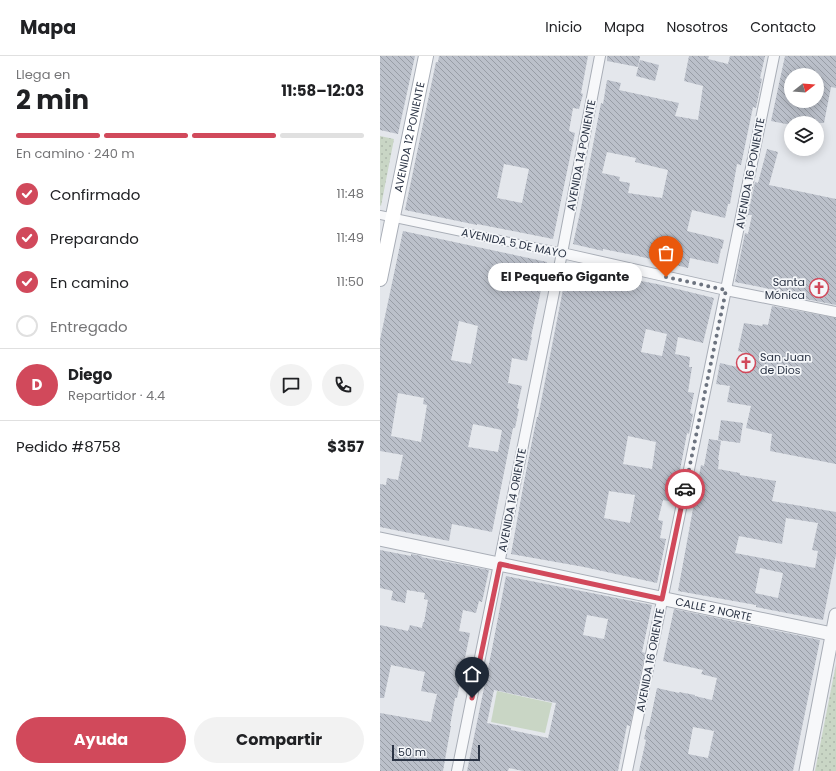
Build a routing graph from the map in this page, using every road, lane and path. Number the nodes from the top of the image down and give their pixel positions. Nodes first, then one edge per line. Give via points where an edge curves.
1 (426, 56) edge
2 (600, 56) edge
3 (774, 56) edge
4 (386, 216) edge
5 (562, 253) junction
6 (380, 279) edge
7 (726, 290) junction
8 (836, 312) edge
9 (380, 539) edge
10 (500, 564) junction
11 (662, 599) junction
12 (836, 615) edge
13 (834, 635) edge
14 (457, 771) edge
15 (627, 771) edge
16 (806, 771) edge

1 - 4 main road, AVENIDA 12 PONIENTE
2 - 5 street, AVENIDA 14 PONIENTE
3 - 7 street, AVENIDA 16 PONIENTE
4 - 5 street, AVENIDA 5 DE MAYO
4 - 6 main road, AVENIDA 12 PONIENTE
5 - 7 street, AVENIDA 5 DE MAYO
5 - 10 street, AVENIDA 14 ORIENTE
7 - 8 street, AVENIDA 5 DE MAYO
7 - 11 street, AVENIDA 16 ORIENTE
9 - 10 street, CALLE 2 NORTE
10 - 11 street, CALLE 2 NORTE
10 - 14 street, AVENIDA 14 ORIENTE
11 - 13 street, CALLE 2 NORTE
11 - 15 street, AVENIDA 16 ORIENTE
12 - 13 street
13 - 16 street

